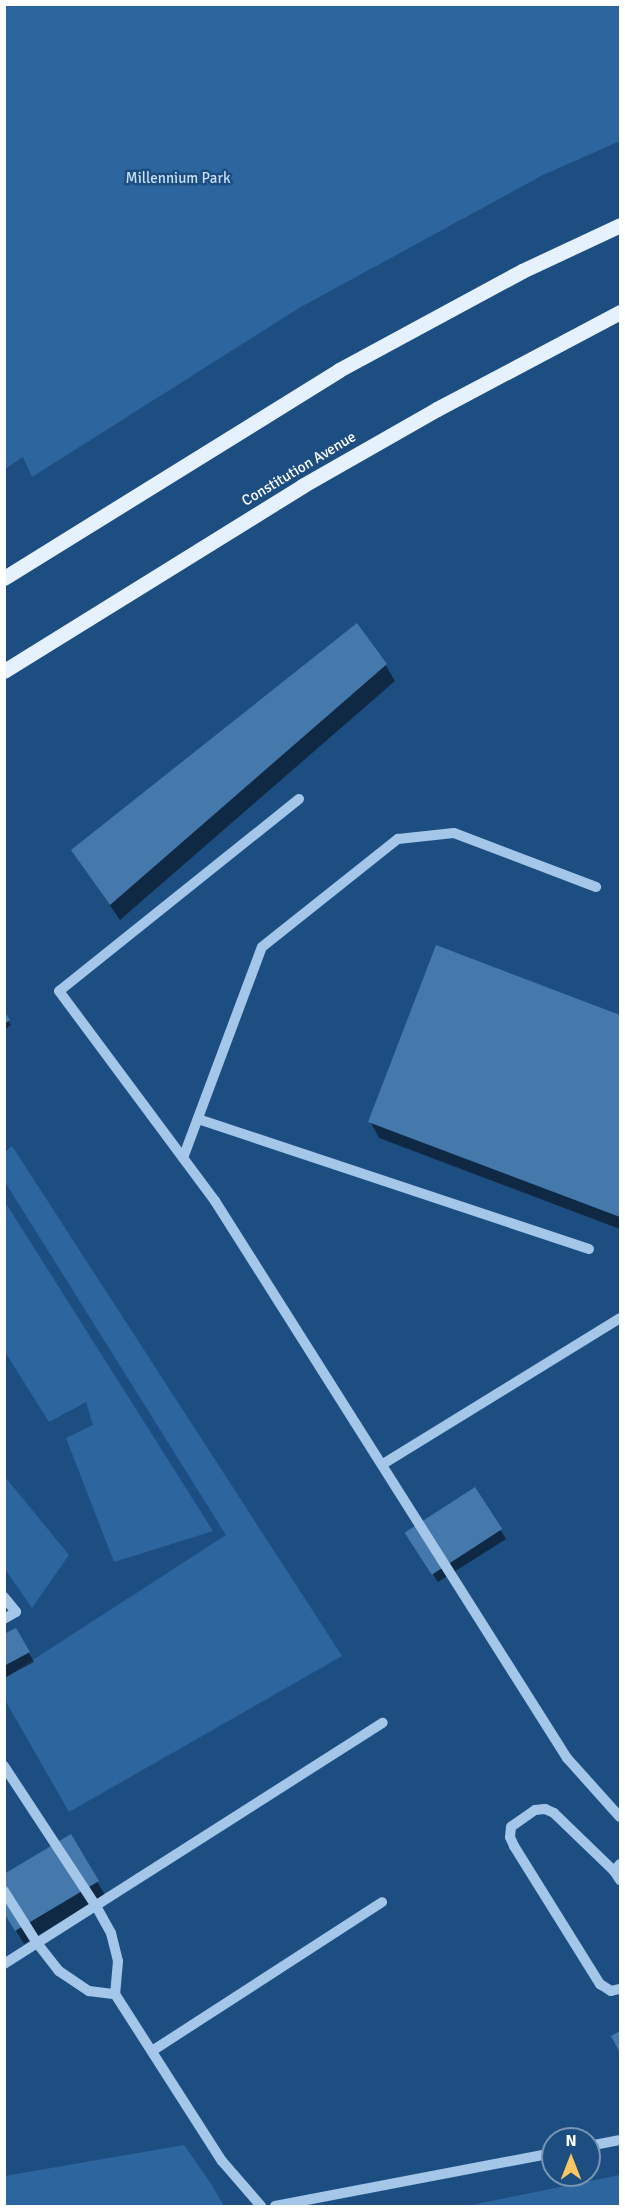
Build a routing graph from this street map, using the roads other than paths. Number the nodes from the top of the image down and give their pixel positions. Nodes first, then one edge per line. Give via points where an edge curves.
1 (621, 225) edge
2 (621, 312) edge
3 (4, 578) edge
4 (4, 671) edge
5 (299, 798) dead end
6 (596, 887) dead end
7 (198, 1119) junction
8 (183, 1158) junction
9 (589, 1249) dead end
10 (621, 1318) edge
11 (384, 1464) junction
12 (4, 1597) edge
13 (4, 1619) edge
14 (384, 1723) dead end
15 (4, 1766) edge
16 (621, 1816) edge
17 (618, 1872) edge
18 (4, 1891) edge
19 (382, 1902) dead end
20 (96, 1906) junction
21 (37, 1943) junction
22 (4, 1964) edge
23 (621, 1989) edge
24 (116, 1994) junction
25 (152, 2051) junction
26 (621, 2140) edge
27 (601, 2144) edge
28 (541, 2155) edge
29 (261, 2206) edge
30 (275, 2206) edge

1 - 3 main road via 522,271 339,370
2 - 4 main road, Constitution Avenue via 437,408 302,486
5 - 8 street via 59,991
6 - 7 street via 454,833 398,839 262,947
7 - 8 street
7 - 9 street
8 - 11 street via 215,1201
10 - 11 street
11 - 16 street via 567,1758
12 - 13 street via 16,1612
14 - 20 street
15 - 20 street
17 - 23 street via 545,1809 535,1810 511,1827 514,1846 600,1984 611,1991
18 - 21 street
19 - 25 street
20 - 21 street
20 - 24 street via 111,1933 118,1961
21 - 22 street
21 - 24 street via 74,1983 89,1991
24 - 25 street
25 - 29 street via 222,2162
26 - 27 street
28 - 30 street

